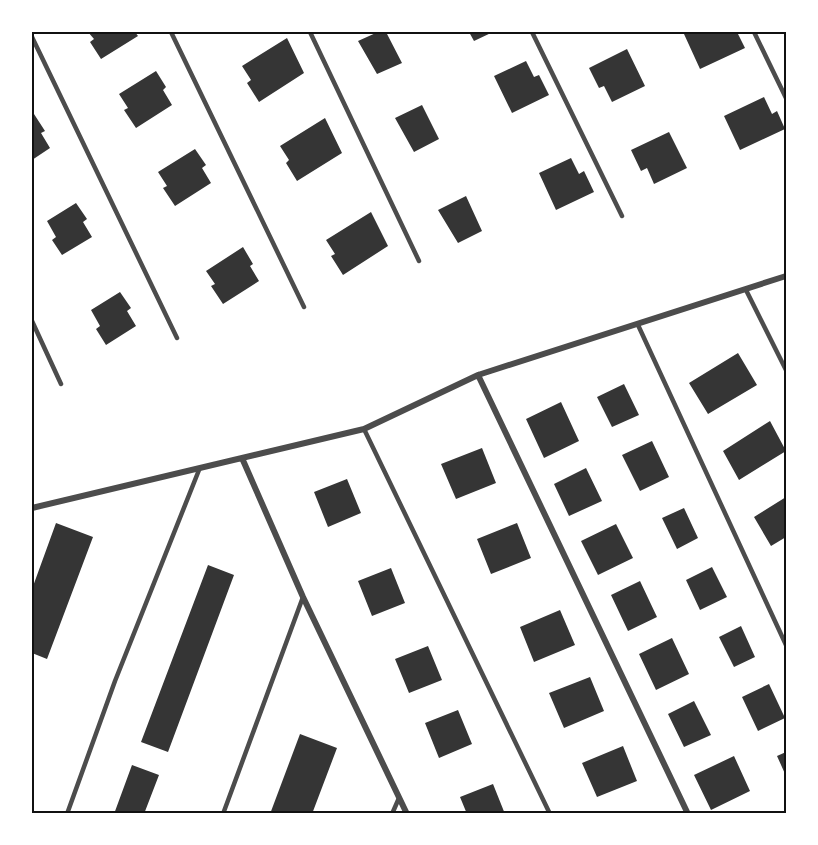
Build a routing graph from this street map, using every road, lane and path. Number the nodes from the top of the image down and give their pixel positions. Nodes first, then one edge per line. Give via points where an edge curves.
1 (171, 32) edge
2 (310, 32) edge
3 (532, 32) edge
4 (754, 32) edge
5 (32, 37) edge
6 (786, 98) edge
7 (622, 216) dead end
8 (419, 261) dead end
9 (786, 276) edge
10 (746, 290) junction
11 (304, 307) dead end
12 (32, 321) edge
13 (638, 325) junction
14 (177, 338) dead end
15 (786, 370) edge
16 (478, 375) junction
17 (61, 384) dead end
18 (364, 429) junction
19 (242, 458) junction
20 (199, 470) junction
21 (32, 508) edge
22 (303, 597) junction
23 (786, 645) edge
24 (399, 798) junction
25 (67, 813) edge
26 (223, 813) edge
27 (392, 813) edge
28 (407, 813) edge
29 (550, 813) edge
30 (688, 813) edge

1 - 11 lane
2 - 8 lane
3 - 7 lane
4 - 6 lane
5 - 14 lane
9 - 10 street
10 - 13 street
10 - 15 lane
12 - 17 lane
13 - 16 street
13 - 23 lane
16 - 18 street
16 - 30 street
18 - 19 street
18 - 29 lane
19 - 20 street
19 - 22 street
20 - 21 street
20 - 25 lane
22 - 24 street
22 - 26 lane
24 - 27 lane
24 - 28 street

